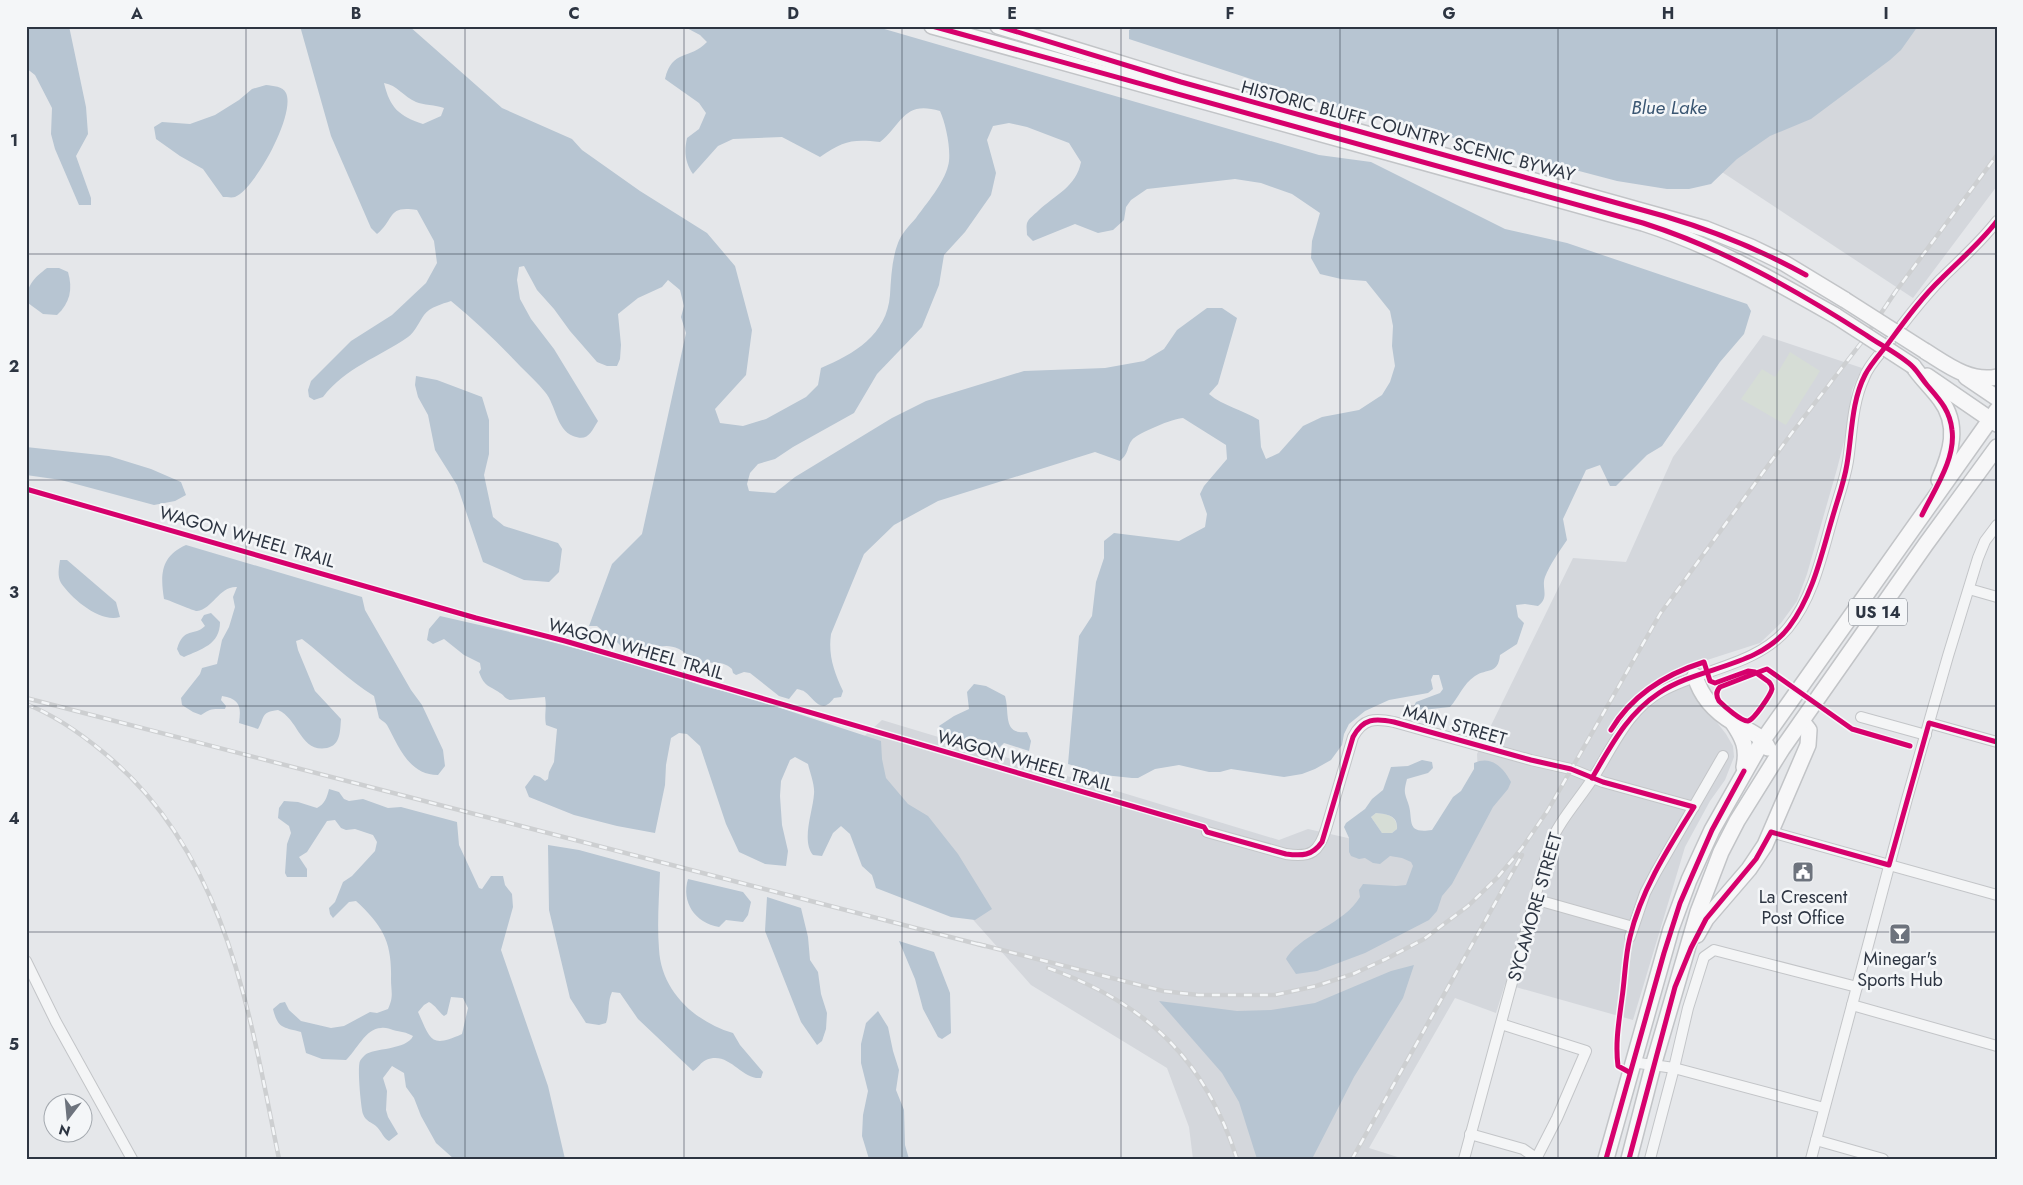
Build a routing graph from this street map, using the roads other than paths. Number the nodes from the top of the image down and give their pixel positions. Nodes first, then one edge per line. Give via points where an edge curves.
1 (932, 26) edge
2 (998, 26) edge
3 (1997, 221) edge
4 (1913, 366) junction
5 (1955, 370) junction
6 (1997, 377) edge
7 (1997, 398) edge
8 (1992, 417) edge
9 (1997, 447) edge
10 (1922, 515) junction
11 (1997, 525) edge
12 (1968, 589) junction
13 (1997, 597) edge
14 (1695, 676) junction
15 (1861, 717) dead end
16 (1732, 722) junction
17 (1802, 722) junction
18 (1929, 723) junction
19 (1926, 734) junction
20 (1762, 740) junction
21 (1997, 742) edge
22 (1723, 756) dead end
23 (1744, 771) junction
24 (1592, 778) junction
25 (1763, 778) junction
26 (1694, 807) junction
27 (1207, 832) dead end
28 (1771, 832) junction
29 (1889, 865) junction
30 (1997, 896) edge
31 (1534, 899) junction
32 (1633, 927) junction
33 (1630, 937) dead end
34 (26, 961) edge
35 (1676, 987) junction
36 (1857, 987) junction
37 (1852, 1005) junction
38 (1501, 1024) junction
39 (1997, 1046) edge
40 (1632, 1062) junction
41 (1654, 1066) junction
42 (1674, 1068) junction
43 (1824, 1108) junction
44 (1470, 1134) junction
45 (1816, 1140) junction
46 (1536, 1158) edge
47 (132, 1159) edge
48 (1464, 1159) edge
49 (1606, 1159) edge
50 (1629, 1159) edge
51 (1650, 1159) edge
52 (1811, 1159) edge
53 (1883, 1159) edge

1 - 4 main road, HISTORIC BLUFF COUNTRY SCENIC BYWAY / US 14, bridge via 1679,234 1728,256 1836,316
2 - 5 main road, HISTORIC BLUFF COUNTRY SCENIC BYWAY, bridge via 1181,82 1706,229 1784,263
3 - 14 street, SYCAMORE STREET via 1922,299 1864,376 1854,414 1846,471 1814,581 1799,613 1772,643 1753,655
4 - 8 main road, HISTORIC BLUFF COUNTRY SCENIC BYWAY
4 - 10 main road, US 14 via 1941,400 1952,431 1946,464
5 - 6 main road via 1983,378
5 - 7 main road
8 - 10 main road, US 14
9 - 17 main road, US 14
10 - 20 main road, US 14
11 - 12 street via 1982,547
12 - 13 street
12 - 18 street
14 - 16 main road via 1703,696
14 - 24 street, SYCAMORE STREET via 1661,691 1638,709
15 - 19 street
16 - 20 main road
16 - 23 main road via 1744,740
17 - 25 main road, US 14
17 - 28 main road via 1809,730 1808,746
18 - 19 street
18 - 21 street
19 - 29 street
20 - 23 main road, US 14
20 - 25 main road via 1769,750
22 - 26 street
23 - 40 main road, US 14 via 1712,830 1680,903
24 - 26 street, MAIN STREET
24 - 27 street, MAIN STREET via 1374,719 1361,725 1353,737 1317,850 1297,856
24 - 31 street, SYCAMORE STREET via 1553,836
25 - 35 main road, US 14 via 1736,821 1715,865
26 - 32 street via 1656,872
28 - 29 street
28 - 35 main road via 1756,859 1706,919
29 - 30 street
29 - 36 street
31 - 32 street
31 - 38 street, SYCAMORE STREET
32 - 33 street
34 - 47 street
35 - 41 main road, US 14
36 - 37 street
36 - 42 street via 1714,950 1704,957
37 - 39 street
37 - 43 street
38 - 44 street, SYCAMORE STREET
38 - 46 street via 1586,1051
40 - 41 street
40 - 49 main road, US 14
41 - 42 street
41 - 50 main road, US 14
42 - 43 street
42 - 51 street
43 - 45 street
44 - 46 street via 1523,1149
44 - 48 street, SYCAMORE STREET
45 - 52 street
45 - 53 street

